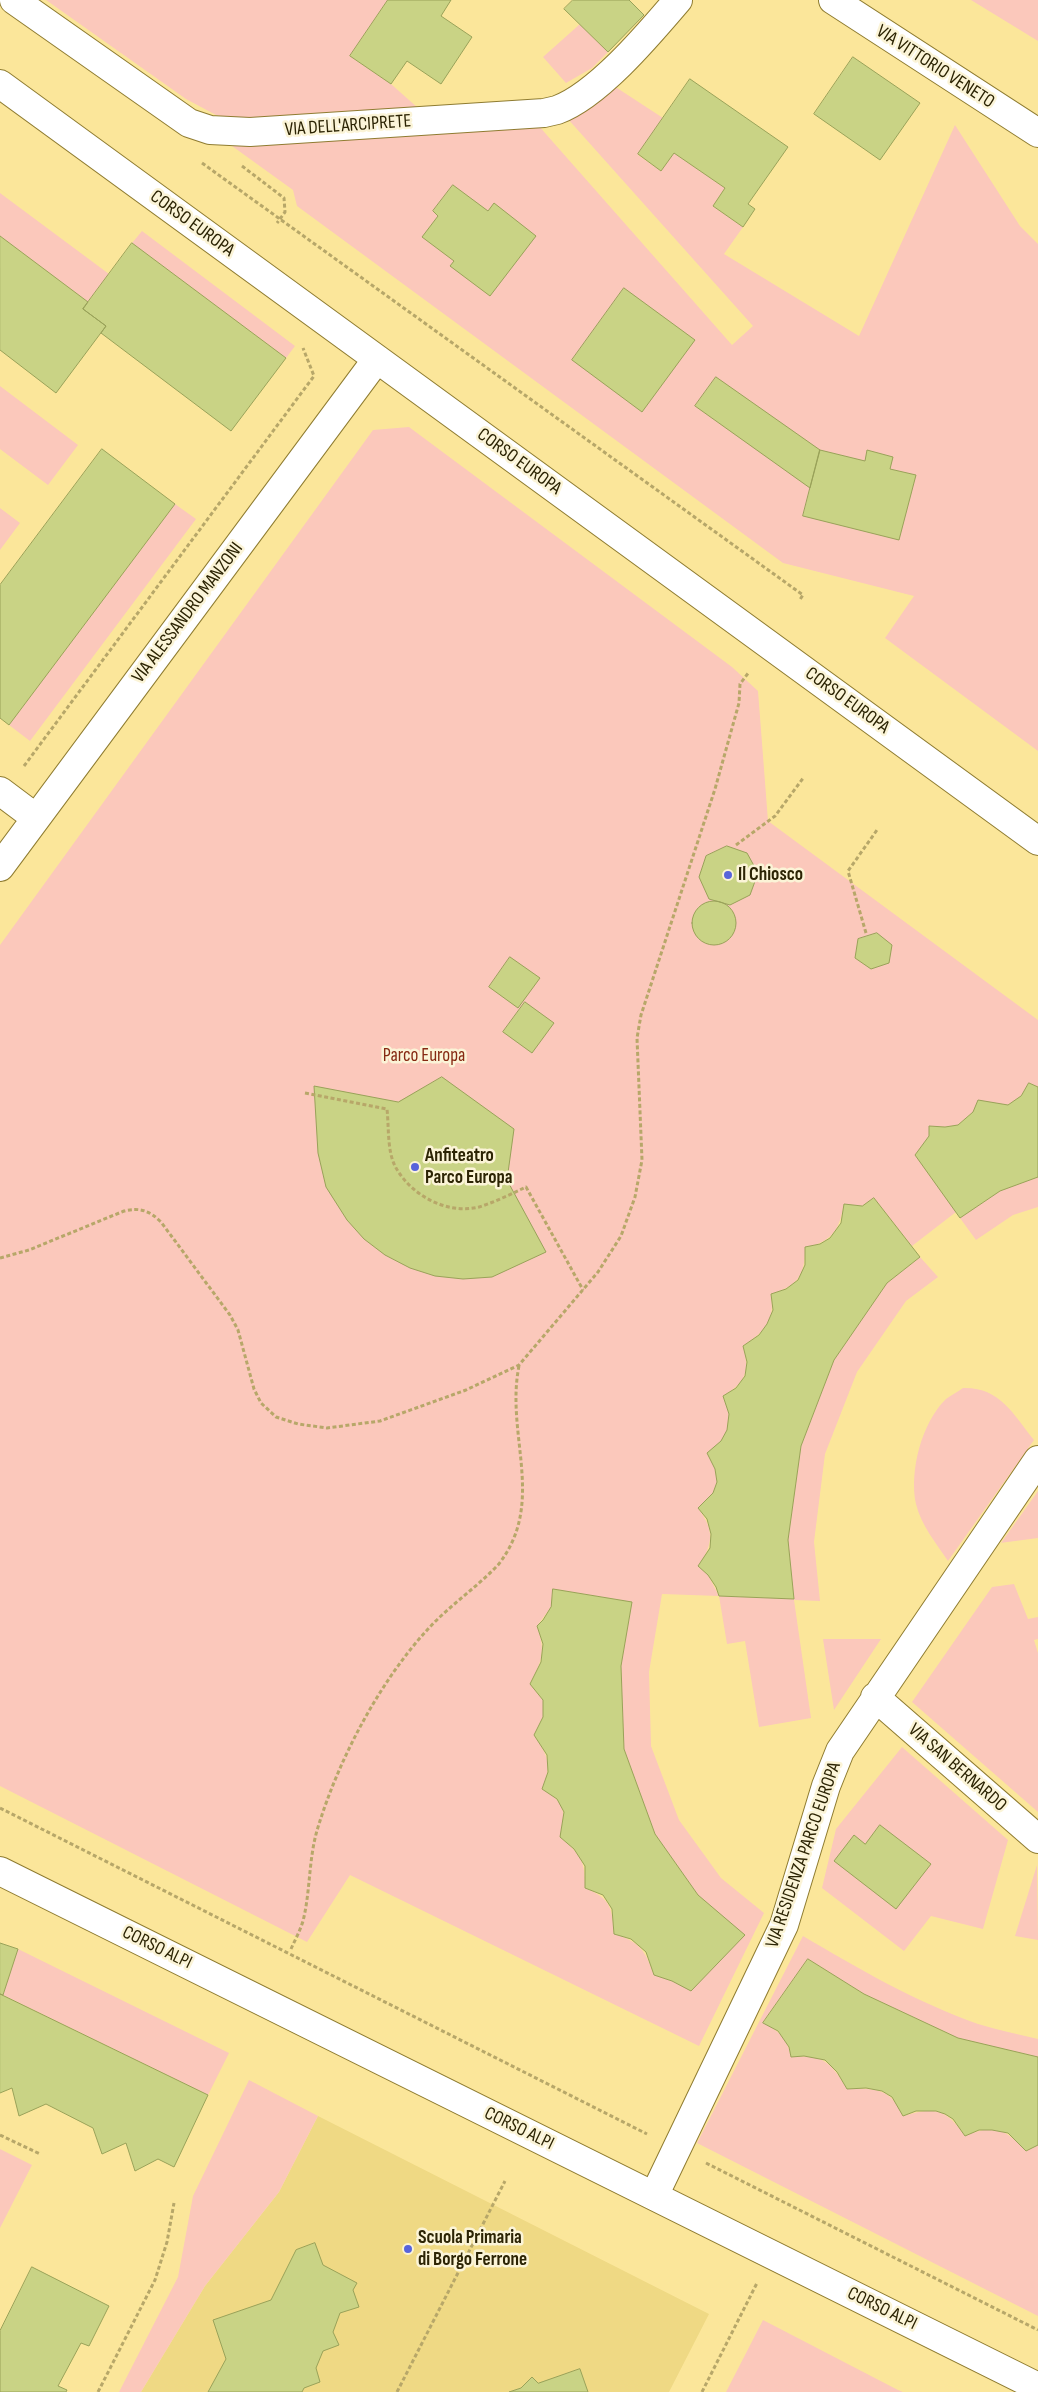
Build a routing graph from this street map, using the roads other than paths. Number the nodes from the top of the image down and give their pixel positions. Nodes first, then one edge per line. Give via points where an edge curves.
1 (14, 0) edge
2 (678, 0) edge
3 (833, 0) edge
4 (0, 84) edge
5 (1038, 133) edge
6 (377, 358) junction
7 (2, 792) edge
8 (36, 818) junction
9 (1038, 840) edge
10 (0, 867) edge
11 (1038, 1460) edge
12 (875, 1697) junction
13 (1038, 1839) edge
14 (0, 1871) edge
15 (654, 2196) junction
16 (1038, 2387) edge

1 - 2 street, VIA DELL'ARCIPRETE via 189,123 210,130 287,130 544,113 583,98
3 - 5 street, VIA VITTORIO VENETO
4 - 6 street, CORSO EUROPA
6 - 8 street, VIA ALESSANDRO MANZONI
6 - 9 street, CORSO EUROPA
7 - 8 street
8 - 10 street, VIA ALESSANDRO MANZONI
11 - 12 street, VIA RESIDENZA PARCO EUROPA
12 - 13 street, VIA SAN BERNARDO
12 - 15 street, VIA RESIDENZA PARCO EUROPA via 832,1768 784,1924
14 - 15 street, CORSO ALPI
15 - 16 street, CORSO ALPI

